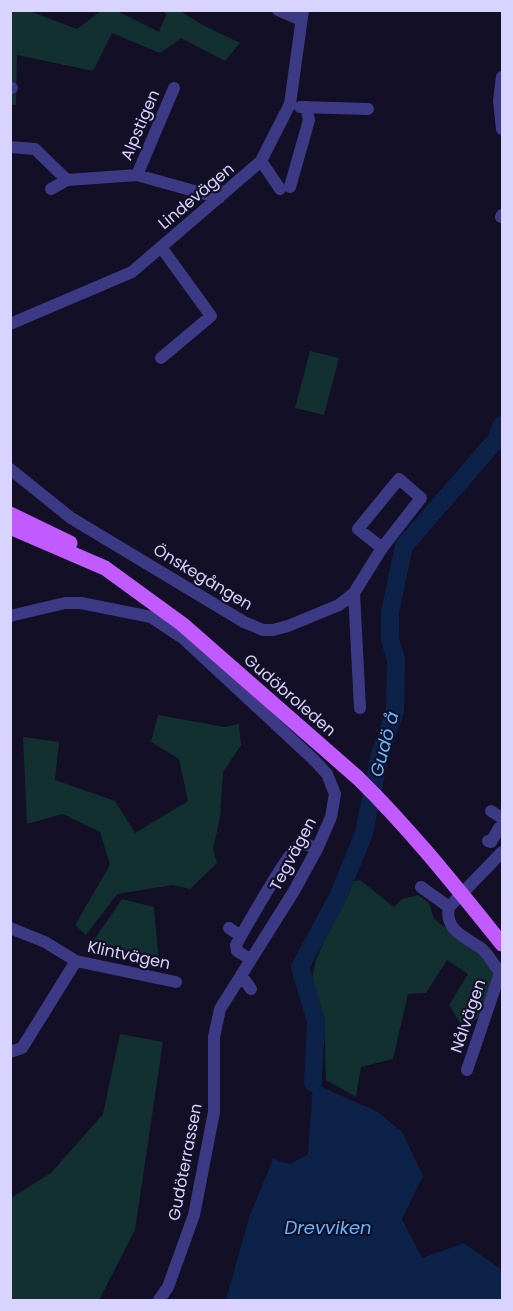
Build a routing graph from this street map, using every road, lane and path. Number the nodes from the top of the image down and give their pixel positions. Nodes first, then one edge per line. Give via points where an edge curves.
1 (278, 10) edge
2 (302, 15) edge
3 (502, 77) edge
4 (174, 88) dead end
5 (289, 106) junction
6 (306, 107) junction
7 (368, 109) dead end
8 (502, 129) edge
9 (10, 147) edge
10 (261, 161) junction
11 (137, 175) junction
12 (67, 180) junction
13 (51, 189) dead end
14 (219, 198) junction
15 (161, 247) junction
16 (10, 324) edge
17 (160, 358) dead end
18 (10, 469) edge
19 (10, 514) edge
20 (10, 527) edge
21 (382, 548) junction
22 (354, 593) junction
23 (10, 616) edge
24 (360, 708) dead end
25 (359, 775) junction
26 (491, 811) dead end
27 (502, 825) edge
28 (488, 841) dead end
29 (317, 849) junction
30 (502, 852) edge
31 (421, 887) dead end
32 (466, 890) junction
33 (449, 907) junction
34 (10, 928) edge
35 (229, 928) dead end
36 (502, 929) edge
37 (241, 936) junction
38 (502, 944) edge
39 (250, 959) junction
40 (76, 961) junction
41 (501, 974) edge
42 (241, 975) junction
43 (176, 982) dead end
44 (251, 989) dead end
45 (230, 991) joint
46 (10, 1052) edge
47 (467, 1070) dead end
48 (159, 1300) edge

1 - 2 street
2 - 5 street, Lindevägen
3 - 8 street
4 - 11 street, Alpstigen
5 - 6 street
5 - 10 street, Lindevägen
6 - 7 street
6 - 10 street via 309,120 285,188
9 - 12 street via 35,149
10 - 14 street, Lindevägen
11 - 12 street
11 - 14 street
12 - 13 street
14 - 15 street, Lindevägen
15 - 16 street, Lindevägen via 132,272
15 - 17 street via 211,316
18 - 22 street, Önskegången via 71,518 263,630 285,627 339,605
19 - 25 main road, Gudöbroleden via 108,562 192,620
20 - 25 main road, Gudöbroleden via 105,568 182,624
21 - 21 street, Önskegången via 421,498 399,479 358,529
21 - 22 street, Önskegången
22 - 24 street
23 - 29 street, Tegvägen via 81,603 151,617 184,639 327,774 335,794 331,817
25 - 32 main road, Gudöbroleden
26 - 27 street
27 - 28 street
29 - 37 street via 299,845 294,849
29 - 39 street, Tegvägen via 267,938
30 - 32 street
31 - 33 street
32 - 33 street
32 - 36 main road, Gudöbroleden
32 - 38 main road, Gudöbroleden
33 - 41 street via 454,931 483,951
34 - 40 street, Klintvägen via 45,942
35 - 37 street
37 - 39 street via 237,951
39 - 42 street, Tegvägen
40 - 43 street, Klintvägen
40 - 46 street via 22,1048
41 - 47 street, Nålvägen
42 - 44 street
42 - 45 street, Tegvägen
45 - 48 street, Gudöterrassen via 216,1008 214,1112 194,1215 168,1287

